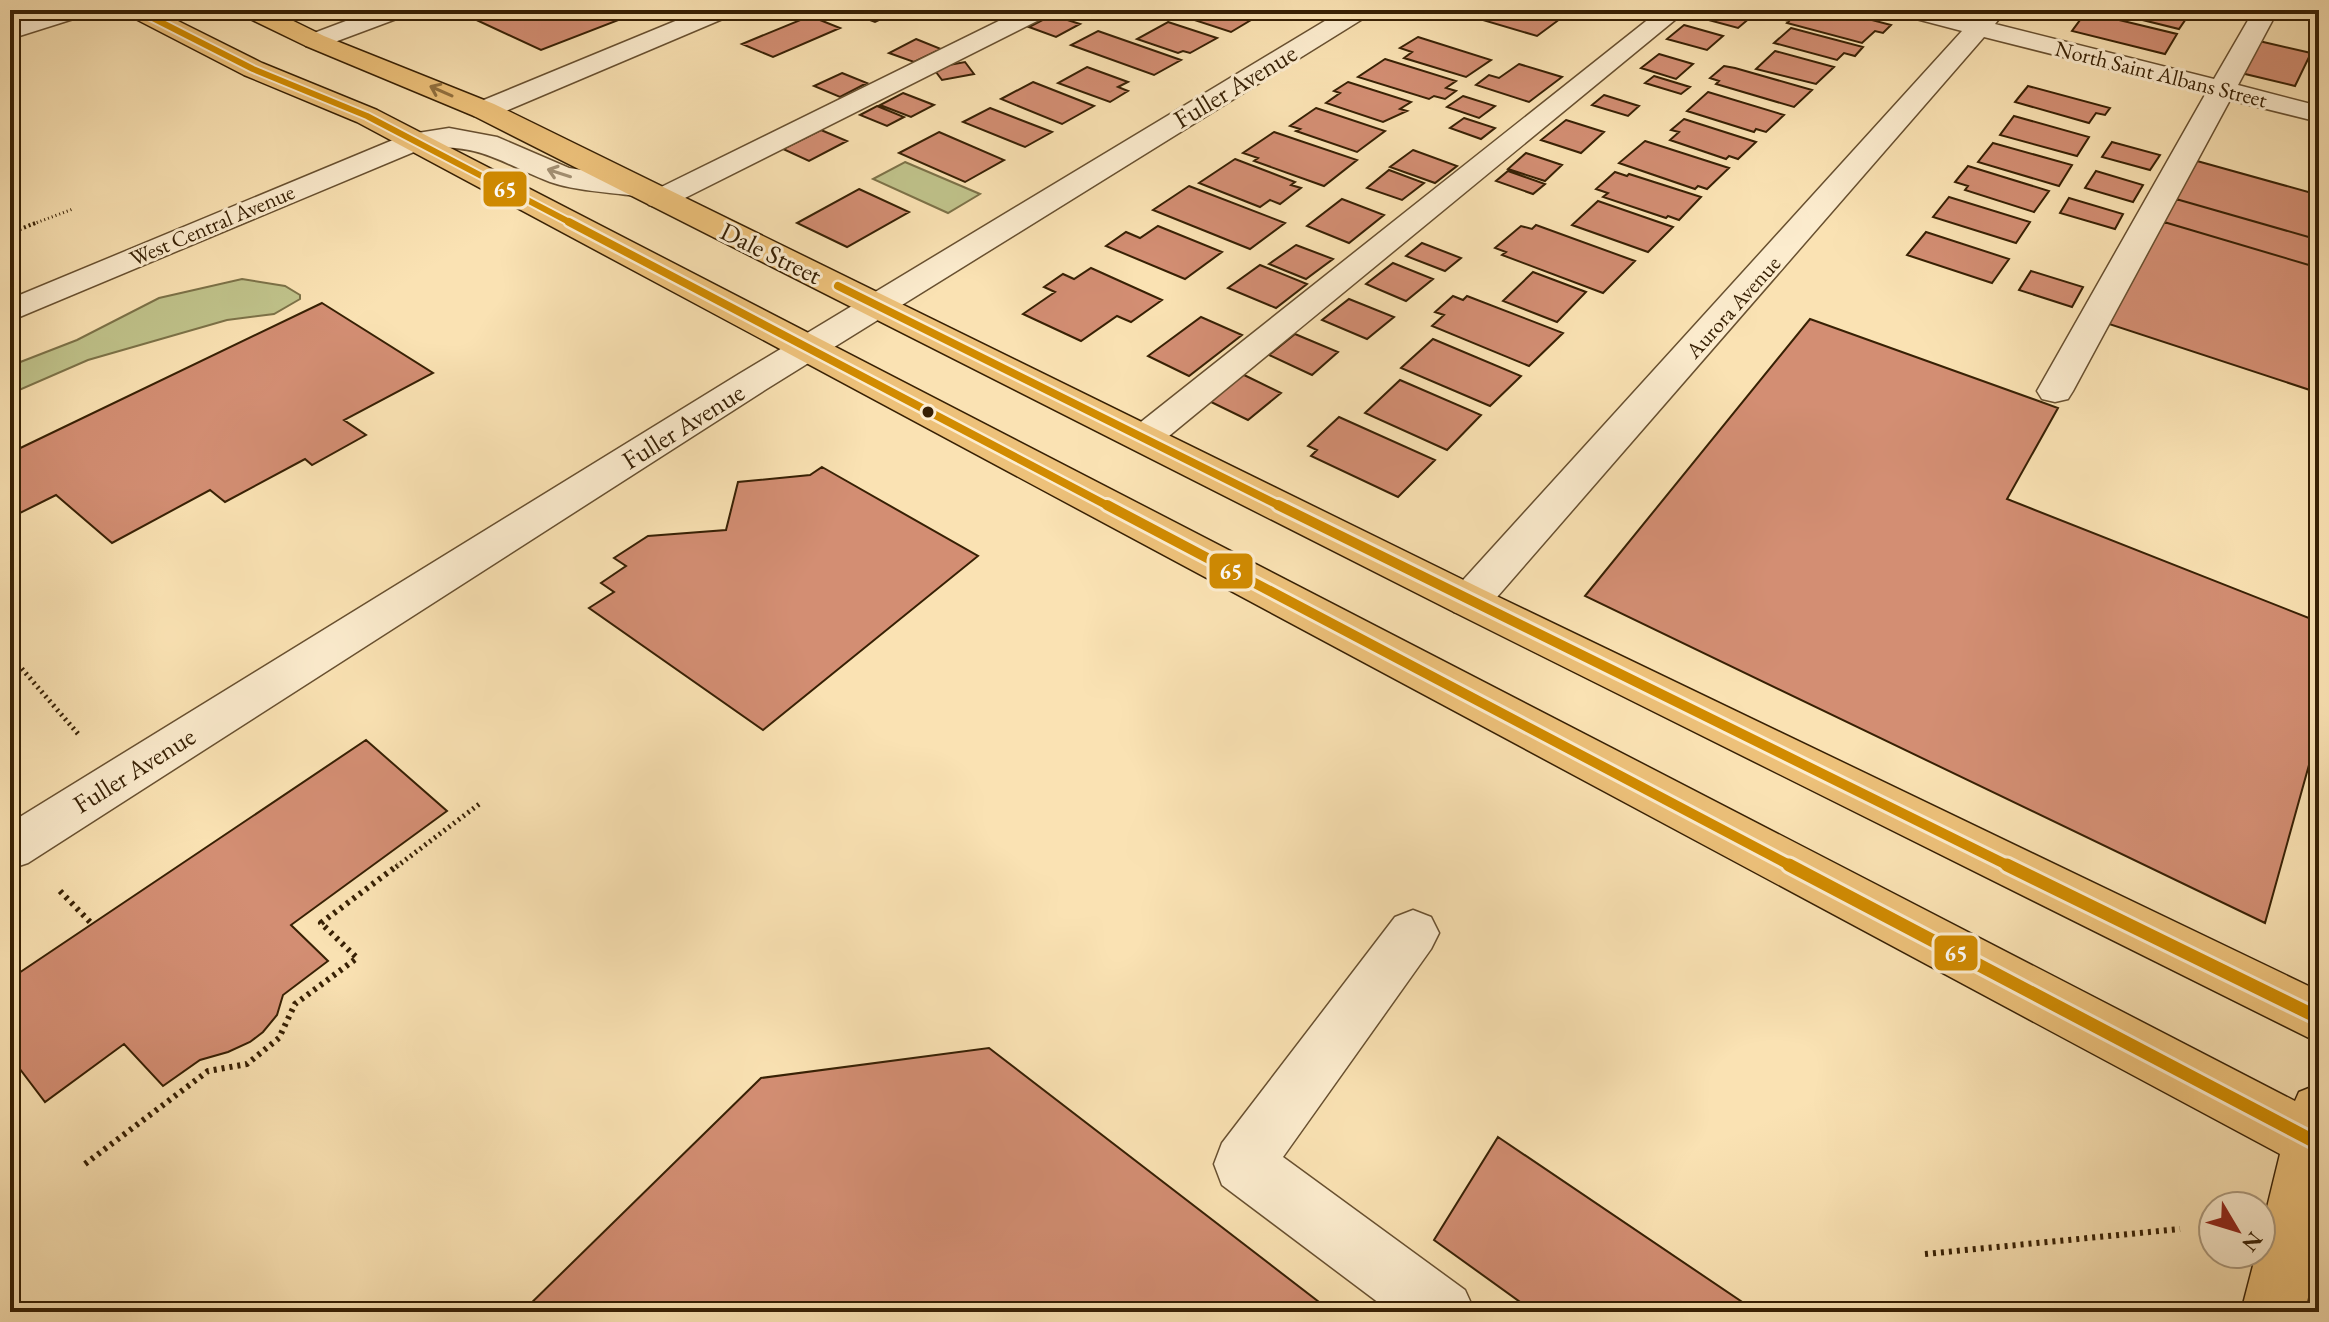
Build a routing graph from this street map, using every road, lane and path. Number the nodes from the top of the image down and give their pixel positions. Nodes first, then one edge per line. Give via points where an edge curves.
1 (77, 10) edge
2 (137, 10) edge
3 (251, 10) edge
4 (398, 10) edge
5 (723, 10) edge
6 (1040, 10) edge
7 (1360, 10) edge
8 (1675, 10) edge
9 (1910, 10) edge
10 (2266, 10) edge
11 (1987, 19) edge
12 (10, 31) edge
13 (315, 41) junction
14 (2222, 89) junction
15 (484, 110) junction
16 (2319, 114) edge
17 (415, 141) junction
18 (648, 193) junction
19 (73, 209) dead end
20 (10, 233) edge
21 (877, 305) junction
22 (10, 311) edge
23 (810, 348) junction
24 (2055, 391) dead end
25 (1145, 437) junction
26 (1469, 601) junction
27 (10, 655) edge
28 (79, 735) dead end
29 (482, 802) dead end
30 (10, 848) edge
31 (60, 891) dead end
32 (92, 924) dead end
33 (1413, 933) dead end
34 (2319, 1018) edge
35 (2317, 1131) edge
36 (85, 1164) dead end
37 (2180, 1229) dead end
38 (1925, 1254) dead end
39 (1443, 1312) edge
40 (2273, 1312) edge

1 - 12 street
2 - 17 main road
3 - 13 main road, Dale Street
4 - 13 street
5 - 15 street
6 - 18 street
7 - 21 street, Fuller Avenue
8 - 25 street
9 - 11 street, North Saint Albans Street
10 - 14 street
11 - 14 street, North Saint Albans Street
11 - 26 street, Aurora Avenue
15 -> 13 main road, Dale Street
14 - 16 street, North Saint Albans Street
14 - 24 street
15 - 18 main road, Dale Street
18 -> 17 street, West Central Avenue via 562,176 487,143 449,137
17 - 22 street, West Central Avenue
17 - 23 main road
18 - 21 main road, Dale Street
19 - 20 path
21 - 23 street, Fuller Avenue
21 - 25 main road, Dale Street
23 - 30 street, Fuller Avenue
23 - 35 main road
25 - 26 main road, Dale Street
26 - 34 main road, Dale Street
27 - 28 path
29 - 36 path via 321,923 357,958 295,1004 279,1038 247,1064 208,1071
31 - 32 path
33 - 39 street via 1243,1164
35 - 40 main road
37 - 38 path

